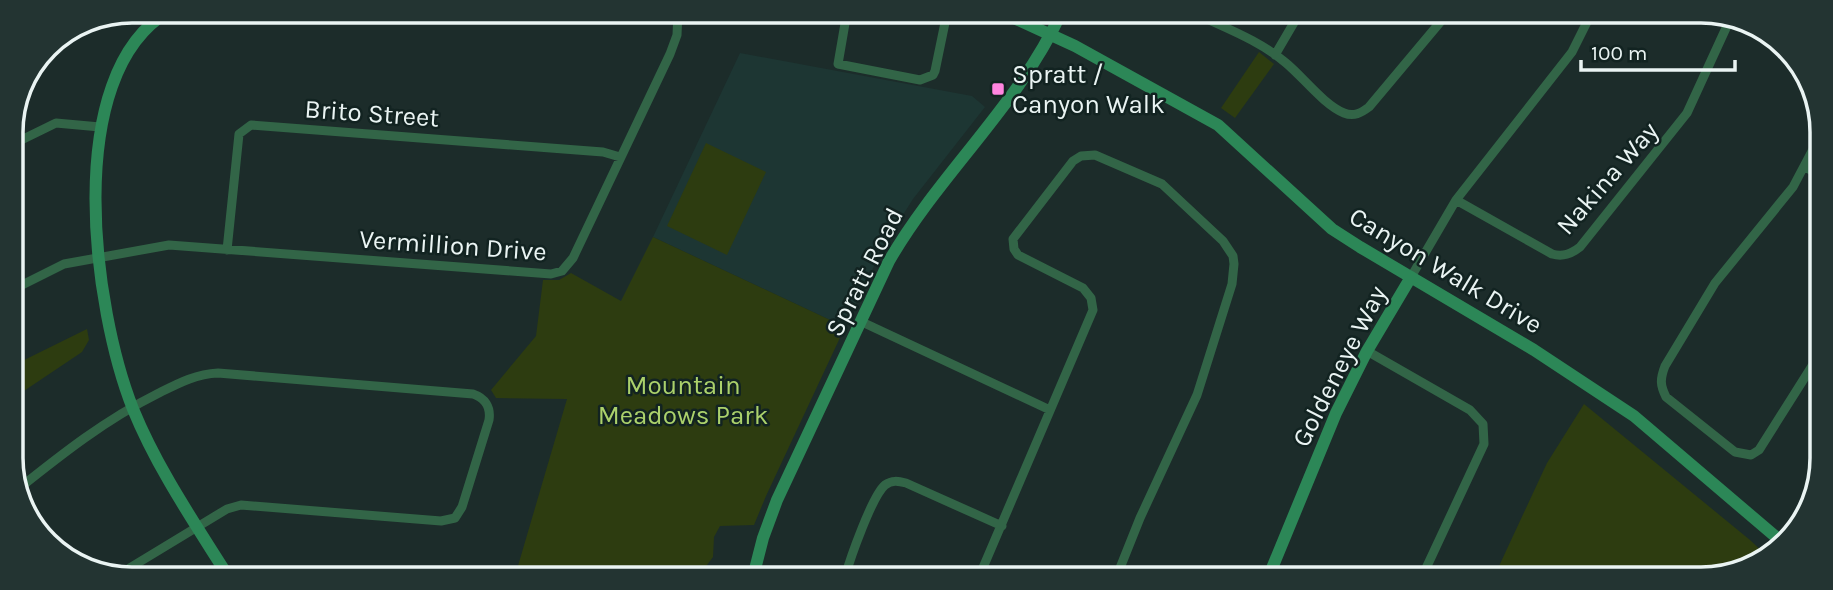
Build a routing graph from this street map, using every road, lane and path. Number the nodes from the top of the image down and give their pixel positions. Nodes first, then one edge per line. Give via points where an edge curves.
1 (154, 23) edge
2 (677, 23) edge
3 (845, 23) edge
4 (945, 23) edge
5 (1025, 23) edge
6 (1056, 23) edge
7 (1215, 23) edge
8 (1294, 23) edge
9 (1439, 23) edge
10 (1586, 23) edge
11 (1727, 26) edge
12 (1051, 35) junction
13 (1275, 55) junction
14 (100, 127) junction
15 (23, 139) edge
16 (620, 157) junction
17 (1810, 157) edge
18 (1805, 167) junction
19 (1810, 169) edge
20 (1456, 200) junction
21 (227, 250) junction
22 (98, 256) junction
23 (1411, 277) junction
24 (23, 284) edge
25 (862, 322) junction
26 (1367, 351) junction
27 (1810, 369) edge
28 (132, 407) junction
29 (1050, 410) junction
30 (26, 483) edge
31 (1002, 526) junction
32 (198, 527) junction
33 (1776, 537) edge
34 (131, 567) edge
35 (222, 567) edge
36 (756, 567) edge
37 (848, 567) edge
38 (984, 567) edge
39 (1120, 567) edge
40 (1273, 567) edge
41 (1427, 567) edge

1 - 14 street via 121,62
2 - 16 street, Vermillion Drive via 675,42
3 - 4 street via 838,64 919,80 935,71
5 - 12 street, Canyon Walk Drive
6 - 12 street, Spratt Road
7 - 13 street
8 - 13 street
9 - 13 street via 1369,107 1357,114 1335,108
10 - 20 street, Goldeneye Way via 1572,52
11 - 20 street, Nakina Way via 1676,130 1573,253 1552,254
12 - 23 street, Canyon Walk Drive via 1218,125 1332,229
12 - 25 street, Spratt Road via 907,229
14 - 15 street via 56,123
14 - 22 street
16 - 21 street, Vermillion Drive via 573,258 557,273
16 - 21 street, Brito Street via 603,152 251,125 239,134
17 - 18 street
18 - 19 street
18 - 27 street via 1715,283 1660,378 1666,397 1735,452 1751,455 1759,450
20 - 23 street, Goldeneye Way
21 - 22 street, Vermillion Drive via 169,245
22 - 24 street, Vermillion Drive via 64,264
22 - 28 street via 114,346
23 - 26 street, Goldeneye Way
23 - 33 street, Canyon Walk Drive via 1534,349 1634,416
25 - 29 street
25 - 36 street, Spratt Road via 777,500
26 - 40 street, Goldeneye Way via 1336,413
26 - 41 street via 1470,410 1483,424 1484,444
28 - 30 street via 89,433
28 - 32 street
28 - 32 street via 189,378 218,373 473,394 488,407 485,432 455,518 441,521 241,505
29 - 31 street
29 - 39 street via 1078,351 1093,303 1083,288 1018,255 1012,243 1073,161 1095,155 1162,184 1223,241 1234,264 1232,284 1197,395
31 - 37 street via 906,483 892,482 882,490 861,530
31 - 38 street
32 - 34 street
32 - 35 street

